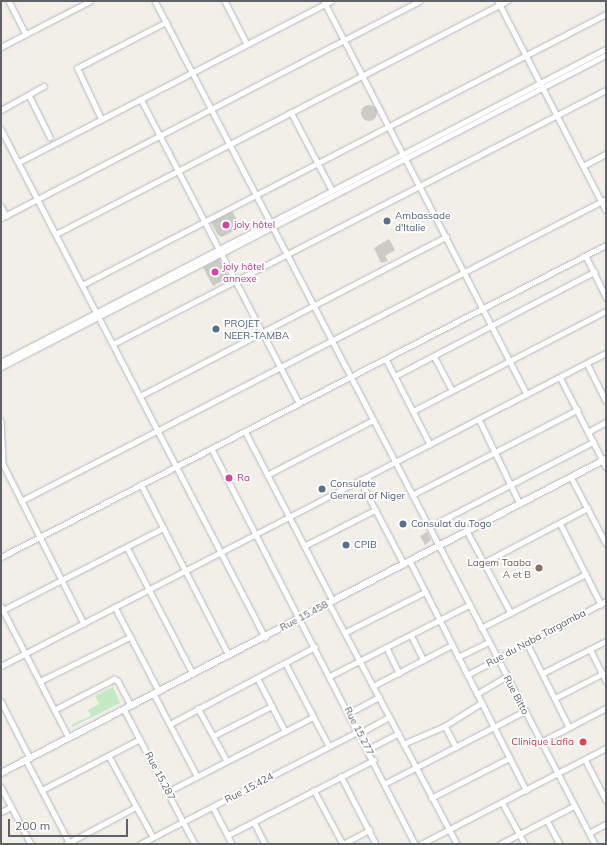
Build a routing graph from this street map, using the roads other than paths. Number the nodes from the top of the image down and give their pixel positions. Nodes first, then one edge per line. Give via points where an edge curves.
1 (9, 1) edge
2 (90, 1) edge
3 (155, 1) edge
4 (225, 1) edge
5 (331, 1) edge
6 (419, 1) edge
7 (506, 1) edge
8 (324, 2) edge
9 (498, 3) edge
10 (606, 14) edge
11 (166, 22) junction
12 (26, 34) junction
13 (344, 39) junction
14 (247, 44) junction
15 (1, 47) edge
16 (606, 49) edge
17 (606, 54) edge
18 (527, 56) junction
19 (193, 73) junction
20 (362, 74) junction
21 (44, 86) dead end
22 (541, 86) junction
23 (606, 90) edge
24 (29, 95) junction
25 (140, 99) junction
26 (212, 108) junction
27 (1, 110) edge
28 (291, 112) junction
29 (557, 115) junction
30 (101, 119) junction
31 (389, 126) junction
32 (1, 128) edge
33 (160, 135) junction
34 (50, 137) dead end
35 (230, 144) junction
36 (606, 154) edge
37 (404, 155) junction
38 (19, 162) junction
39 (318, 162) junction
40 (583, 166) junction
41 (178, 170) junction
42 (419, 186) junction
43 (332, 190) junction
44 (256, 194) junction
45 (38, 199) junction
46 (604, 200) edge
47 (1, 206) edge
48 (606, 210) edge
49 (3, 217) edge
50 (205, 221) junction
51 (272, 224) junction
52 (56, 234) junction
53 (446, 237) junction
54 (606, 245) edge
55 (220, 251) junction
56 (288, 254) junction
57 (586, 256) junction
58 (464, 272) junction
59 (594, 272) junction
60 (236, 281) junction
61 (82, 285) junction
62 (606, 296) edge
63 (314, 305) junction
64 (483, 309) junction
65 (606, 311) edge
66 (97, 315) junction
67 (492, 326) junction
68 (263, 332) junction
69 (332, 342) junction
70 (113, 344) junction
71 (26, 352) junction
72 (606, 353) edge
73 (434, 356) junction
74 (386, 358) junction
75 (510, 359) junction
76 (1, 362) edge
77 (587, 363) junction
78 (1, 367) edge
79 (282, 368) junction
80 (350, 376) junction
81 (395, 376) junction
82 (560, 377) junction
83 (452, 390) junction
84 (604, 392) edge
85 (527, 394) junction
86 (140, 396) junction
87 (606, 400) edge
88 (299, 403) junction
89 (576, 410) junction
90 (413, 411) junction
91 (479, 419) junction
92 (373, 420) junction
93 (1, 421) edge
94 (606, 422) edge
95 (158, 431) junction
96 (245, 431) junction
97 (588, 432) junction
98 (593, 442) junction
99 (430, 444) junction
100 (212, 449) junction
101 (496, 453) junction
102 (604, 460) edge
103 (396, 462) junction
104 (2, 464) edge
105 (176, 467) junction
106 (606, 467) edge
107 (267, 475) junction
108 (571, 477) junction
109 (360, 480) junction
110 (141, 484) junction
111 (512, 485) junction
112 (412, 495) junction
113 (21, 501) junction
114 (520, 504) junction
115 (588, 508) junction
116 (376, 510) junction
117 (289, 517) junction
118 (560, 522) junction
119 (429, 527) junction
120 (163, 528) junction
121 (467, 531) junction
122 (256, 534) junction
123 (40, 537) junction
124 (606, 543) edge
125 (304, 546) junction
126 (439, 546) junction
127 (126, 547) junction
128 (220, 553) junction
129 (1, 557) edge
130 (407, 562) junction
131 (485, 562) junction
132 (186, 570) junction
133 (586, 574) junction
134 (62, 580) junction
135 (149, 590) junction
136 (425, 592) junction
137 (331, 602) junction
138 (604, 603) edge
139 (470, 605) junction
140 (115, 607) junction
141 (2, 608) edge
142 (511, 613) junction
143 (299, 619) junction
144 (439, 620) junction
145 (84, 624) junction
146 (481, 628) junction
147 (346, 632) junction
148 (412, 635) junction
149 (130, 637) junction
150 (265, 637) junction
151 (606, 641) edge
152 (489, 642) junction
153 (527, 643) junction
154 (452, 645) junction
155 (315, 647) junction
156 (387, 648) junction
157 (590, 649) junction
158 (25, 654) junction
159 (229, 655) junction
160 (458, 657) junction
161 (498, 659) junction
162 (424, 660) junction
163 (361, 661) junction
164 (286, 664) junction
165 (1, 666) edge
166 (399, 673) junction
167 (543, 673) junction
168 (193, 674) junction
169 (602, 674) junction
170 (467, 675) junction
171 (330, 676) junction
172 (506, 676) junction
173 (258, 679) junction
174 (40, 681) junction
175 (606, 681) edge
176 (373, 686) junction
177 (157, 692) junction
178 (476, 694) junction
179 (379, 697) junction
180 (555, 698) junction
181 (1, 701) edge
182 (481, 703) junction
183 (131, 705) junction
184 (272, 706) junction
185 (198, 708) junction
186 (606, 708) edge
187 (124, 709) junction
188 (54, 710) junction
189 (525, 711) junction
190 (349, 713) junction
191 (313, 717) junction
192 (389, 717) junction
193 (170, 724) junction
194 (445, 726) junction
195 (494, 727) junction
196 (569, 727) junction
197 (285, 731) junction
198 (359, 732) junction
199 (398, 734) junction
200 (213, 736) junction
201 (69, 738) junction
202 (140, 740) junction
203 (541, 742) junction
204 (403, 744) junction
205 (329, 746) junction
206 (456, 747) junction
207 (606, 748) edge
208 (368, 749) junction
209 (109, 756) junction
210 (509, 758) junction
211 (28, 759) junction
212 (585, 759) junction
213 (374, 760) junction
214 (227, 761) junction
215 (415, 768) junction
216 (1, 773) edge
217 (558, 773) junction
218 (196, 776) junction
219 (341, 776) junction
220 (386, 783) junction
221 (1, 787) edge
222 (606, 788) edge
223 (42, 790) junction
224 (314, 790) junction
225 (526, 790) junction
226 (601, 790) junction
227 (169, 791) junction
228 (431, 798) junction
229 (606, 800) edge
230 (502, 802) junction
231 (574, 806) junction
232 (11, 807) junction
233 (136, 807) junction
234 (213, 807) junction
235 (1, 812) edge
236 (547, 820) junction
237 (184, 822) junction
238 (254, 822) junction
239 (606, 824) edge
240 (449, 829) junction
241 (369, 830) junction
242 (589, 833) junction
243 (520, 834) junction
244 (228, 835) junction
245 (153, 837) junction
246 (67, 843) edge
247 (31, 844) edge
248 (140, 844) edge
249 (195, 844) edge
250 (232, 844) edge
251 (265, 844) edge
252 (343, 844) edge
253 (376, 844) edge
254 (415, 844) edge
255 (421, 844) edge
256 (457, 844) edge
257 (500, 844) edge
258 (525, 844) edge
259 (560, 844) edge
260 (595, 844) edge

1 - 12 street
2 - 12 street
3 - 11 street, Rue Bitto
4 - 14 street
5 - 8 street
6 - 13 street
7 - 9 street
8 - 13 street
8 - 14 street
9 - 18 street
9 - 20 street
10 - 18 street
11 - 19 street, Rue Bitto
11 - 30 street via 77,68
12 - 15 street
13 - 20 street
13 - 26 street
14 - 19 street
16 - 22 street
17 - 22 street
18 - 22 street
18 - 31 street
19 - 25 street
19 - 26 street, Rue Bitto
20 - 28 street
20 - 31 street
21 - 24 street
22 - 29 street
22 - 37 street
23 - 29 street
24 - 27 street
24 - 34 street
25 - 30 street
25 - 33 street
26 - 33 street
26 - 35 street, Rue Bitto
28 - 35 street
28 - 39 street
29 - 40 street
29 - 42 street
30 - 38 street
31 - 37 street
31 - 39 street
32 - 38 street
33 - 41 street
33 - 45 street
35 - 41 street
35 - 44 street, Rue Bitto
36 - 40 street
37 - 42 street
37 - 43 street
37 - 51 street
38 - 45 street
39 - 43 street
39 - 44 street
40 - 46 street
41 - 50 street
41 - 52 street
42 - 53 street
42 - 56 street
43 - 51 street
44 - 50 street
44 - 51 street, Rue Bitto
45 - 49 street
45 - 52 street
46 - 48 street
46 - 58 street
47 - 49 street
50 - 55 street
50 - 61 street
51 - 55 street
51 - 56 street, Rue Bitto
52 - 61 street
53 - 58 street
53 - 63 street
54 - 57 street
55 - 60 street
55 - 66 street
56 - 60 street
56 - 63 street, Rue Bitto
57 - 59 street
57 - 64 street
58 - 64 street
58 - 69 street
59 - 62 street
59 - 67 street
60 - 68 street
60 - 70 street
61 - 66 street
63 - 68 street
63 - 69 street, Rue Bitto
64 - 67 street
64 - 74 street
65 - 75 street
66 - 70 street
66 - 71 street
67 - 73 street
67 - 75 street
68 - 79 street
68 - 86 street
69 - 79 street
69 - 80 street, Rue Bitto
70 - 86 street
71 - 76 street
71 - 78 street
72 - 77 street
73 - 81 street
73 - 83 street
74 - 80 street
74 - 81 street
75 - 83 street
75 - 85 street
77 - 82 street
77 - 84 street
79 - 88 street
79 - 95 street
80 - 88 street
80 - 92 street, Rue Bitto
81 - 90 street
82 - 85 street
82 - 89 street
83 - 90 street
84 - 87 street
85 - 91 street
86 - 95 street
88 - 96 street
89 - 97 street
89 - 101 street
90 - 99 street
91 - 99 street
91 - 101 street
92 - 103 street, Rue Bitto
92 - 107 street
93 - 104 street
94 - 97 street
95 - 105 street
95 - 113 street
96 - 100 street
96 - 107 street
97 - 98 street
98 - 102 street
98 - 111 street
99 - 103 street
100 - 105 street
100 - 122 street, Rue 15.277
101 - 111 street
101 - 112 street
102 - 106 street
102 - 108 main road, Rue 15.458
103 - 109 street
103 - 112 street, Rue Bitto
104 - 113 street
105 - 110 street
105 - 128 street
107 - 117 street
108 - 114 main road, Rue 15.458
108 - 115 street
109 - 116 street
109 - 117 street
110 - 120 street
110 - 123 street
111 - 114 street
111 - 119 street
112 - 119 street, Rue Bitto
113 - 123 street
114 - 121 main road, Rue 15.458
115 - 118 street
115 - 124 street
116 - 125 street
116 - 130 street
117 - 122 street
117 - 125 street
118 - 131 street
118 - 133 street
119 - 126 street, Rue Bitto
120 - 127 street
120 - 132 street
121 - 126 main road, Rue 15.458
121 - 131 street
122 - 128 street
122 - 143 street, Rue 15.277
123 - 129 street
123 - 134 street
125 - 137 street
126 - 130 main road, Rue 15.458
126 - 139 street, Rue Bitto
127 - 134 street
127 - 135 street
128 - 132 street
128 - 150 street
130 - 136 street
130 - 137 main road, Rue 15.458
131 - 142 street
132 - 135 street
132 - 159 street
133 - 138 street
133 - 142 street
134 - 141 street
134 - 145 street
135 - 140 street
135 - 168 street
136 - 144 street
136 - 147 street
137 - 143 main road, Rue 15.458
137 - 147 street
138 - 153 street, Rue du Naba Targamba
139 - 144 street
139 - 146 street, Rue Bitto
140 - 145 street
140 - 149 street
141 - 158 street
142 - 146 street
143 - 150 main road, Rue 15.458
143 - 155 street, Rue 15.277
144 - 148 street
144 - 154 street
145 - 158 street
146 - 152 street, Rue Bitto
147 - 163 street
148 - 156 street
148 - 162 street
149 - 174 street
149 - 177 street
150 - 159 main road, Rue 15.458
151 - 157 street
152 - 160 street
152 - 161 street, Rue Bitto
153 - 161 street, Rue du Naba Targamba
153 - 167 street
154 - 160 street
154 - 162 street
155 - 164 street
155 - 171 street, Rue 15.277
156 - 163 street
156 - 166 street
157 - 167 street
157 - 169 street
158 - 165 street
158 - 174 street
159 - 168 main road, Rue 15.458
160 - 170 street
161 - 170 street, Rue du Naba Targamba
161 - 172 street, Rue Bitto
162 - 166 street
163 - 171 street
163 - 176 street
164 - 173 street
164 - 191 street
166 - 176 street
167 - 180 street
168 - 177 main road, Rue 15.458
169 - 175 street
169 - 180 street
170 - 178 street
171 - 190 street, Rue 15.277
172 - 178 street
172 - 189 street, Rue Bitto
173 - 184 street
173 - 185 street
174 - 188 street
176 - 179 street
177 - 183 main road, Rue 15.458
177 - 193 street
178 - 182 street
179 - 190 street
179 - 192 street
180 - 196 street
181 - 211 street
182 - 194 street
182 - 195 street
183 - 187 main road, Rue 15.458
183 - 188 street via 118,681 114,679
184 - 197 street
184 - 200 street
185 - 193 street
185 - 200 street
186 - 196 street
187 - 201 main road, Rue 15.458
187 - 202 street, Rue 15.287
188 - 201 street
189 - 195 street
189 - 203 street, Rue Bitto
190 - 198 street, Rue 15.277
191 - 197 street
191 - 205 street
192 - 198 street, Rue 15.424
192 - 199 street
193 - 218 street
194 - 204 street
194 - 206 street
195 - 206 street
195 - 210 street
196 - 203 street
197 - 214 street
198 - 205 street, Rue 15.424
198 - 208 street, Rue 15.277
199 - 204 street
199 - 208 street
200 - 214 street
201 - 211 main road, Rue 15.458
202 - 209 street
202 - 227 street, Rue 15.287
203 - 217 street, Rue Bitto
204 - 215 street
205 - 234 street, Rue 15.424
206 - 215 street
207 - 212 street
208 - 213 street, Rue 15.277
209 - 223 street
209 - 233 street
210 - 225 street
210 - 228 street
211 - 216 main road, Rue 15.458
211 - 223 street
212 - 217 street
212 - 226 street
213 - 219 street
213 - 220 street, Rue 15.277
214 - 218 street
215 - 220 street
215 - 228 street
217 - 225 street
217 - 231 street, Rue Bitto
218 - 227 street
219 - 224 street
219 - 241 street
220 - 254 street, Rue 15.277
221 - 232 street
222 - 226 street
223 - 246 street
224 - 238 street
224 - 252 street
225 - 230 street
226 - 229 street
227 - 237 street, Rue 15.287
228 - 240 street
230 - 240 street
230 - 243 street
231 - 236 street
231 - 242 street, Rue Bitto
232 - 235 street
232 - 247 street
233 - 245 street
233 - 246 street
234 - 237 street, Rue 15.424
234 - 244 street
236 - 243 street
236 - 259 street
237 - 245 street, Rue 15.424
237 - 249 street, Rue 15.287
238 - 244 street
238 - 251 street
239 - 242 street
240 - 255 street
240 - 256 street
241 - 252 street
241 - 253 street
242 - 260 street, Rue Bitto
243 - 257 street
243 - 258 street
244 - 250 street
245 - 248 street, Rue 15.424

